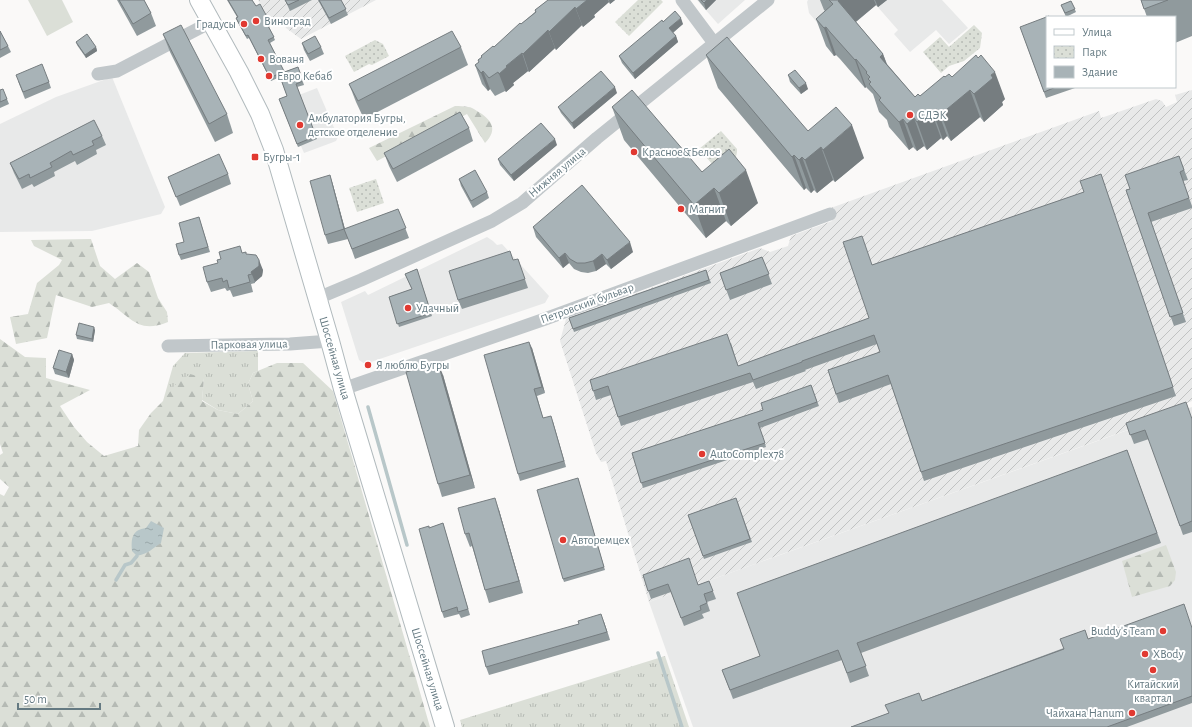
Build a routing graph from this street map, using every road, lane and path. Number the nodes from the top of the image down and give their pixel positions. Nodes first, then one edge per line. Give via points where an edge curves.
1 (199, 0) edge
2 (682, 0) edge
3 (768, 0) edge
4 (211, 22) junction
5 (714, 43) junction
6 (98, 74) dead end
7 (830, 214) dead end
8 (318, 298) junction
9 (330, 341) junction
10 (168, 346) dead end
11 (343, 389) junction
12 (445, 727) edge

1 - 4 main road, Шоссейная улица
2 - 5 street
3 - 5 street, Нижняя улица
4 - 6 street via 117,71
4 - 8 main road, Шоссейная улица via 260,114 280,168
5 - 8 street, Нижняя улица via 522,203 492,221
7 - 11 street, Петровский бульвар via 545,319
8 - 9 main road, Шоссейная улица
9 - 10 street, Парковая улица
9 - 11 main road, Шоссейная улица
11 - 12 main road, Шоссейная улица

